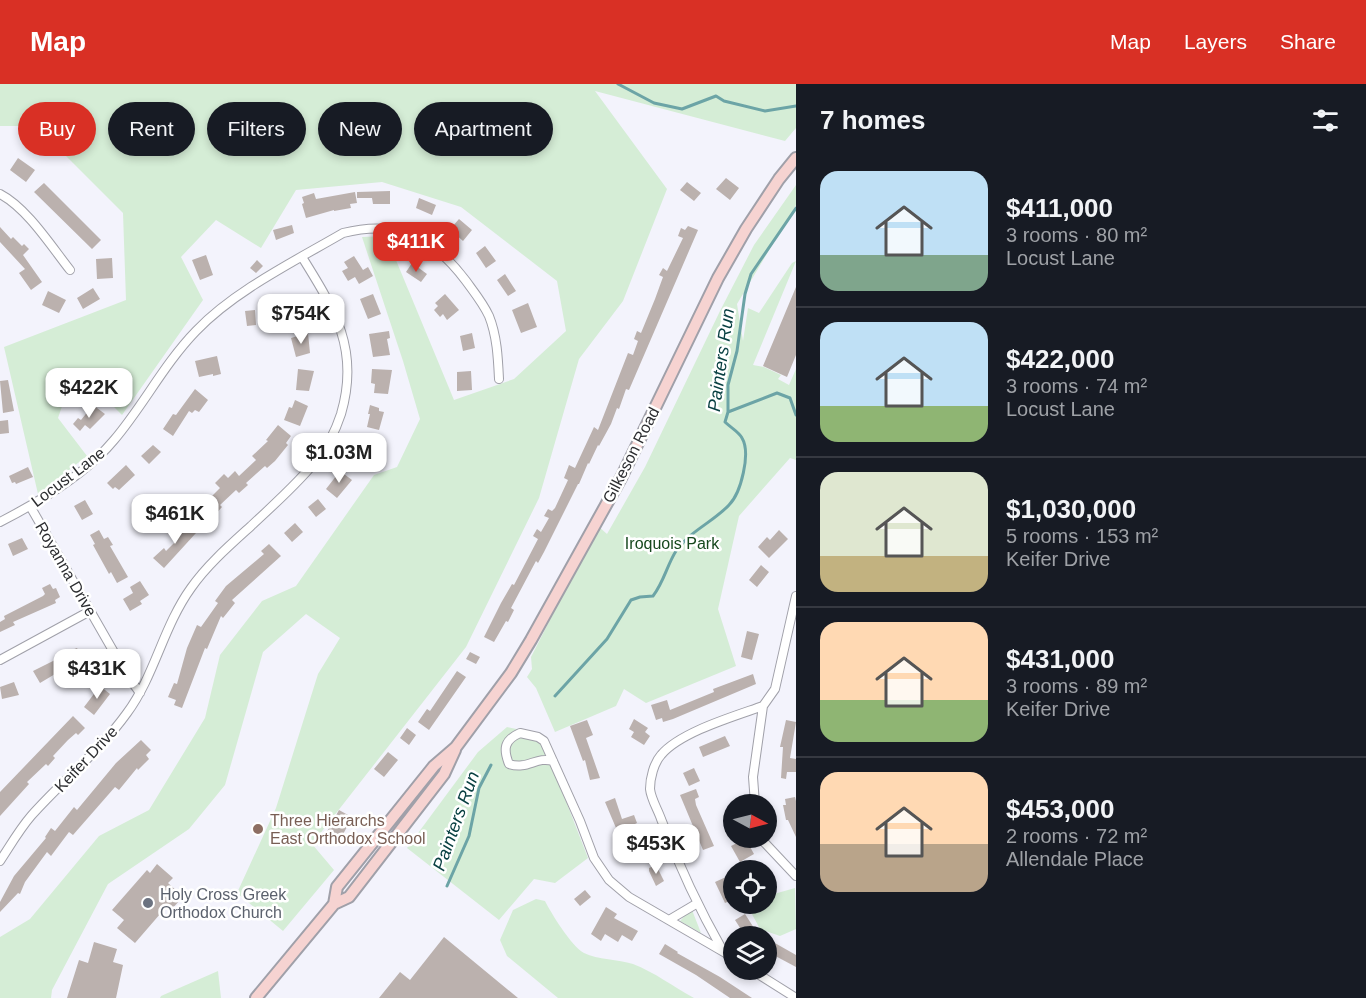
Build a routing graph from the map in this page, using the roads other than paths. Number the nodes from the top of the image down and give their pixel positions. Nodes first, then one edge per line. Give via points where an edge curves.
1 (796, 158) edge
2 (0, 194) edge
3 (302, 257) junction
4 (70, 270) dead end
5 (499, 379) dead end
6 (30, 506) junction
7 (0, 522) edge
8 (796, 596) edge
9 (90, 610) junction
10 (0, 660) edge
11 (140, 693) junction
12 (763, 706) junction
13 (456, 747) junction
14 (553, 761) junction
15 (754, 794) edge
16 (770, 848) edge
17 (0, 861) edge
18 (796, 876) edge
19 (334, 904) junction
20 (696, 904) junction
21 (669, 920) junction
22 (723, 952) joint
23 (767, 980) edge
24 (256, 998) edge
25 (796, 998) edge

1 - 13 street, Gilkeson Road via 746,229 718,278 643,437 531,640
2 - 4 street via 30,220
3 - 5 street, Locust Lane via 343,233 360,228 383,227 421,237 458,270 489,316 497,345
3 - 6 street, Locust Lane via 212,316 183,347 112,443 89,465
3 - 11 street, Keifer Drive via 339,324 346,350 347,389 336,428 319,458 191,587 172,617
6 - 7 street, Locust Lane
6 - 9 street, Royanna Drive
8 - 12 street via 775,689
9 - 10 street
9 - 11 street, Royanna Drive
11 - 17 street, Keifer Drive via 104,742 32,815
12 - 15 street
12 - 20 street via 681,739 661,755 652,771 650,790
13 - 19 street, Gilkeson Road via 434,766 343,879
13 - 19 street, Gilkeson Road via 444,774 405,825 349,897
14 - 14 street via 538,736 520,733 505,746 509,764 518,767 546,759
14 - 21 street via 594,858 609,880 629,897
16 - 18 street
19 - 24 street, Gilkeson Road
20 - 21 street
20 - 22 street
21 - 22 street
23 - 25 street

